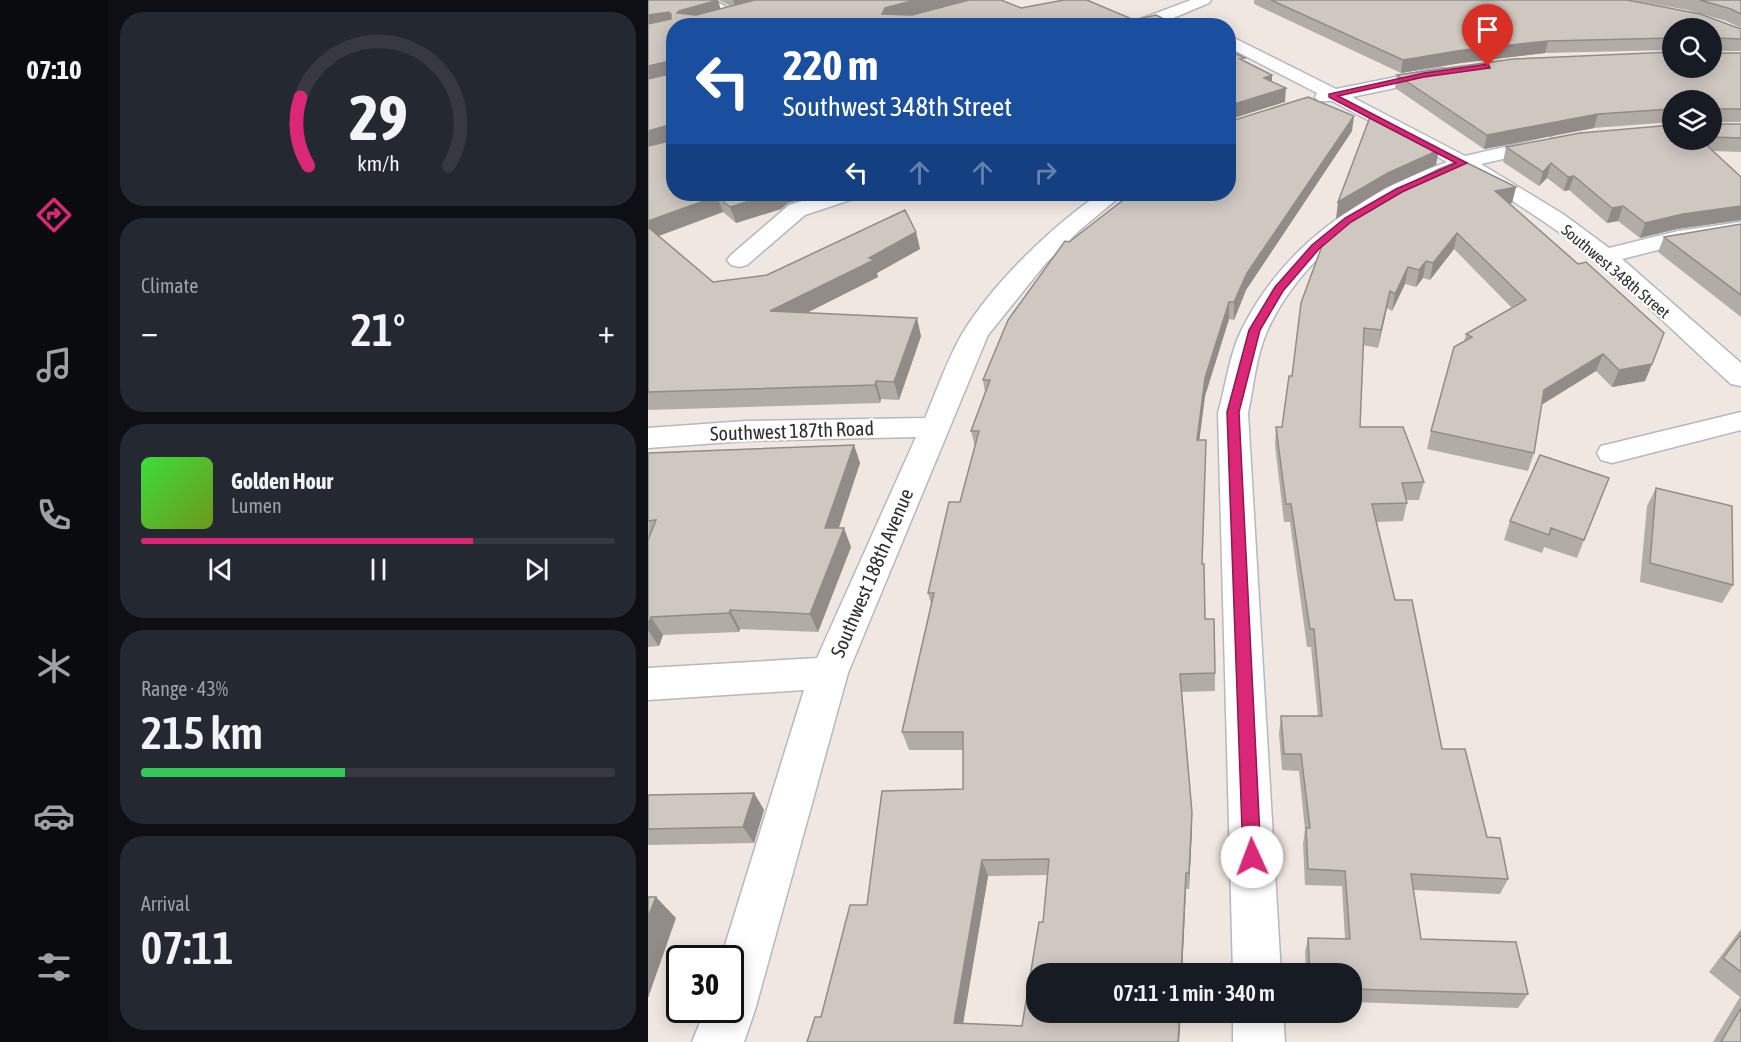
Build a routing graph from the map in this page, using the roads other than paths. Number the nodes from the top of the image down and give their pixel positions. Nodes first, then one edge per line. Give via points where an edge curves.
1 (709, 0) edge
2 (1204, 0) edge
3 (1148, 3) dead end
4 (732, 5) edge
5 (721, 7) junction
6 (746, 13) edge
7 (1174, 13) junction
8 (735, 15) junction
9 (722, 18) edge
10 (1159, 18) edge
11 (1185, 18) edge
12 (1236, 44) edge
13 (1456, 71) edge
14 (1331, 95) junction
15 (1308, 102) edge
16 (1574, 138) edge
17 (1462, 163) junction
18 (824, 201) edge
19 (1103, 201) edge
20 (1741, 229) edge
21 (1604, 256) junction
22 (739, 260) dead end
23 (1741, 378) edge
24 (1741, 422) edge
25 (936, 427) junction
26 (648, 438) edge
27 (1612, 453) dead end
28 (829, 673) junction
29 (648, 684) edge
30 (744, 961) edge
31 (1257, 963) edge
32 (725, 1023) edge
33 (1258, 1023) edge
34 (718, 1042) edge
35 (1259, 1042) edge

1 - 5 lane
2 - 7 street
3 - 7 street
4 - 5 lane
5 - 8 lane
6 - 8 lane
7 - 10 street
7 - 11 street
8 - 9 lane
12 - 14 street, Southwest 348th Street
13 - 14 street
14 - 15 street
14 - 17 street, Southwest 348th Street
16 - 17 street
17 - 21 street, Southwest 348th Street via 1556,220
17 - 31 street via 1399,190 1348,220 1315,247 1279,290 1255,330 1233,412
18 - 22 street via 797,210
19 - 25 street, Southwest 188th Avenue via 1054,240 1006,291 975,335
20 - 21 street via 1677,238
21 - 23 street, Southwest 348th Street
24 - 27 street
25 - 26 street, Southwest 187th Road via 746,431
25 - 28 street, Southwest 188th Avenue
28 - 29 street
28 - 30 street, Southwest 188th Avenue
32 - 34 street, Southwest 188th Avenue
33 - 35 street

